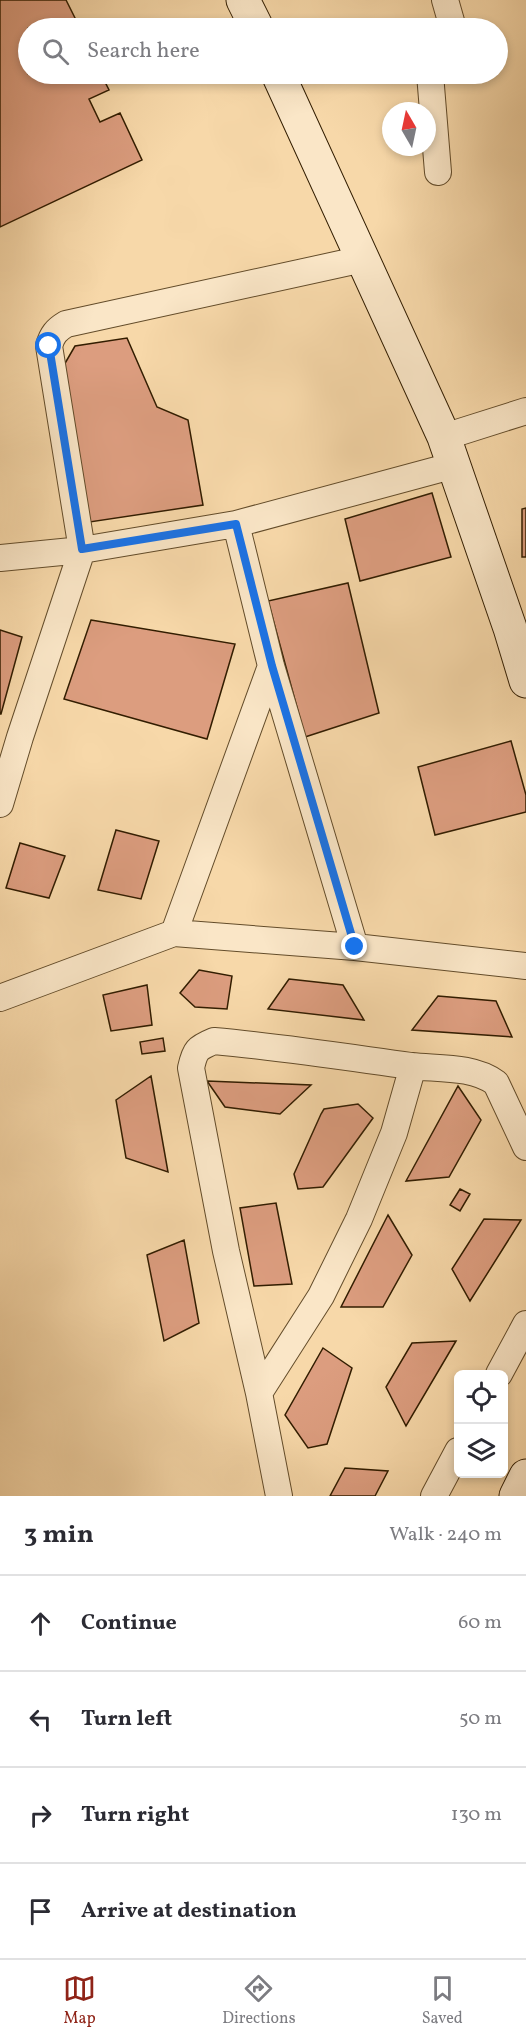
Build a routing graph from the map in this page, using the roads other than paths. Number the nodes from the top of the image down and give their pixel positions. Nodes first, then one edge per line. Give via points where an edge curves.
1 (243, 0) edge
2 (446, 0) edge
3 (252, 18) edge
4 (450, 18) edge
5 (283, 84) edge
6 (431, 84) edge
7 (438, 172) dead end
8 (363, 259) junction
9 (526, 411) edge
10 (450, 451) junction
11 (236, 524) junction
12 (82, 549) junction
13 (0, 558) edge
14 (272, 666) junction
15 (526, 681) edge
16 (0, 804) edge
17 (174, 933) junction
18 (355, 947) junction
19 (526, 966) edge
20 (0, 998) edge
21 (413, 1066) junction
22 (526, 1147) edge
23 (526, 1324) edge
24 (501, 1370) edge
25 (259, 1393) junction
26 (454, 1460) edge
27 (279, 1496) edge
28 (435, 1496) edge

1 - 3 street
2 - 4 street
5 - 8 street
6 - 7 street
8 - 10 street
8 - 12 street via 57,329 49,346
9 - 10 street
10 - 11 street
10 - 15 street
11 - 12 street
11 - 14 street
12 - 13 street
12 - 16 street
14 - 17 street
14 - 18 street
17 - 18 street
17 - 20 street
18 - 19 street
21 - 22 street via 487,1076 496,1083
21 - 25 street via 394,1133 359,1219 321,1296
21 - 25 street via 214,1041 195,1052 193,1080
23 - 24 street
25 - 27 street
26 - 28 street

